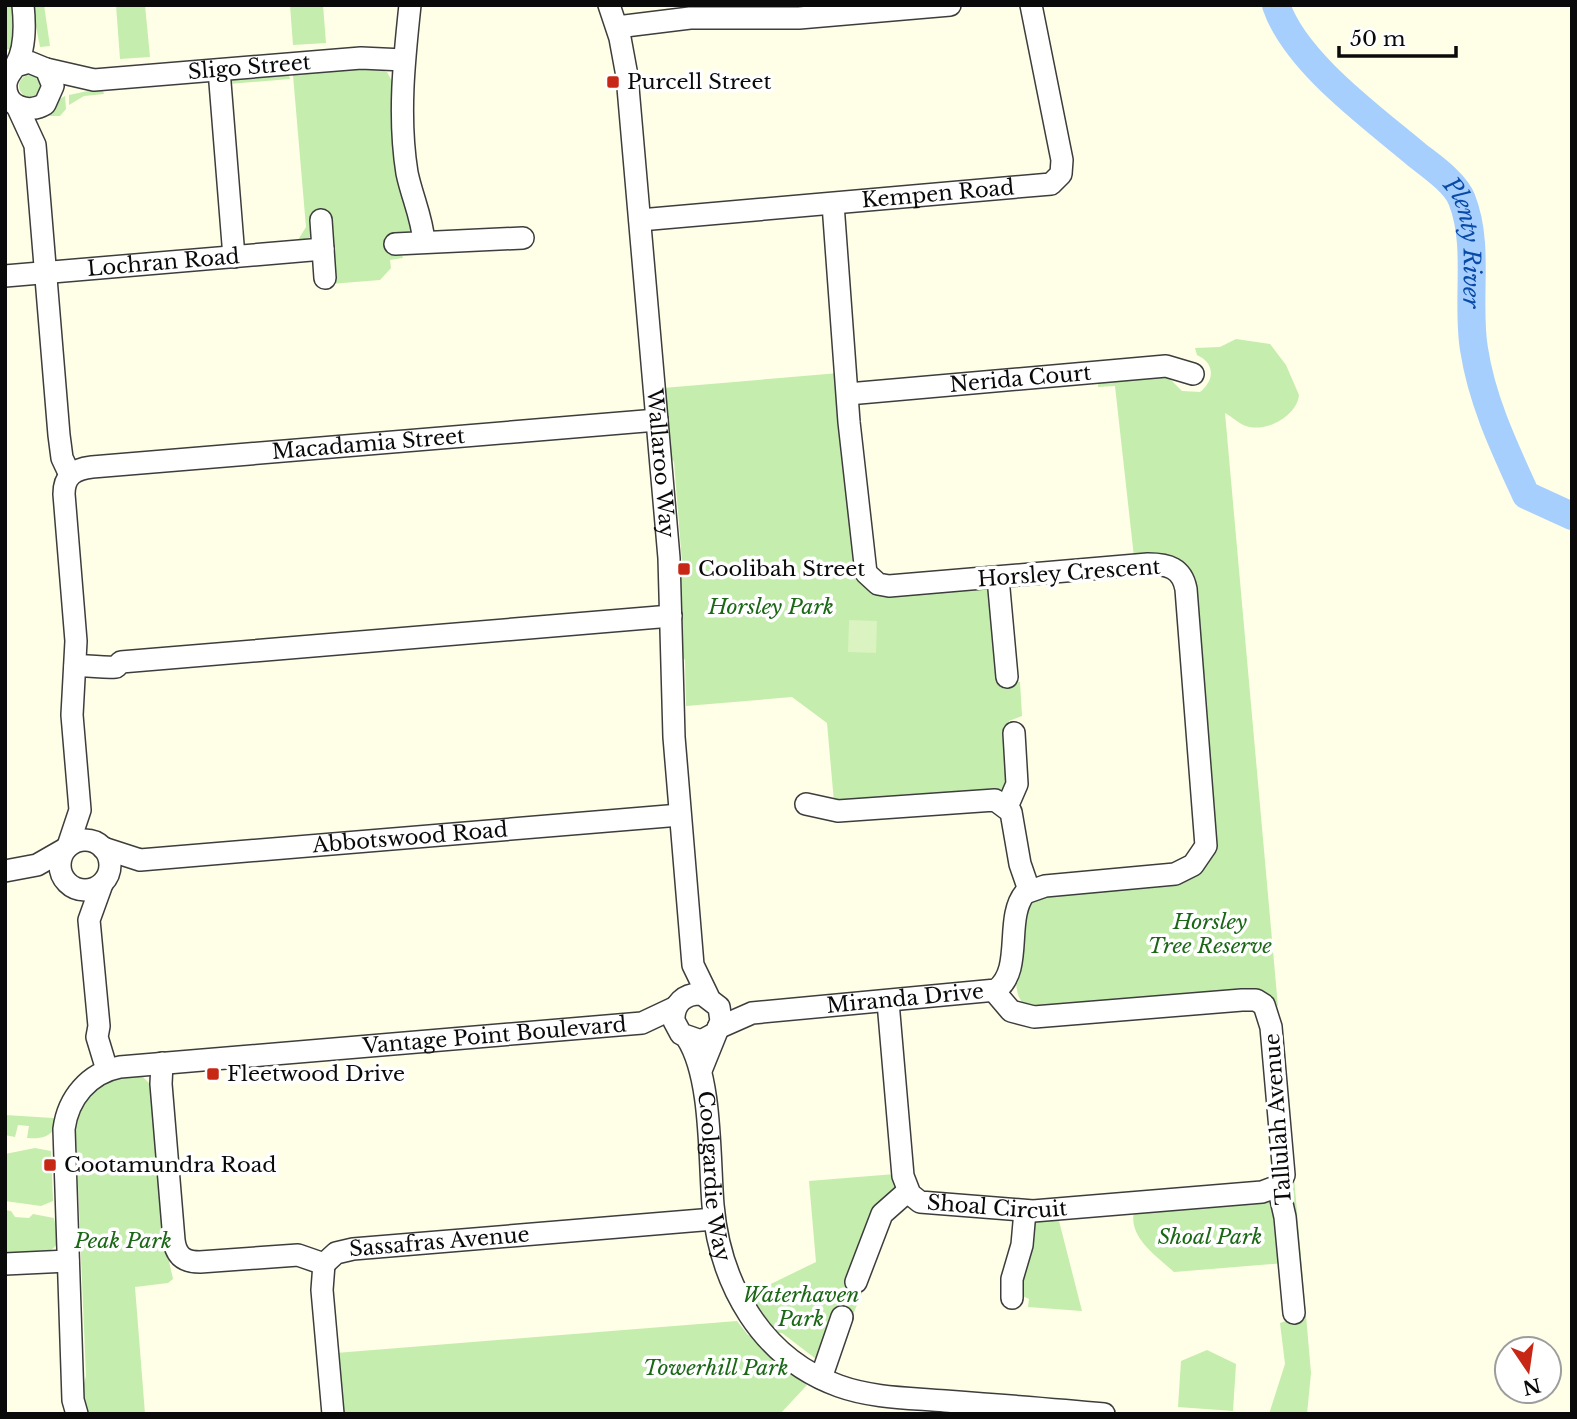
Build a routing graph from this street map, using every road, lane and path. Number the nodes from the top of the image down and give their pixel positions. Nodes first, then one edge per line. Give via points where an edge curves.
1 (23, 5) edge
2 (410, 5) edge
3 (609, 5) edge
4 (950, 5) edge
5 (1031, 5) edge
6 (617, 27) junction
7 (25, 29) junction
8 (404, 60) junction
9 (44, 67) junction
10 (11, 70) edge
11 (219, 70) junction
12 (94, 80) junction
13 (47, 101) junction
14 (11, 102) edge
15 (35, 145) junction
16 (833, 204) junction
17 (321, 220) dead end
18 (640, 220) junction
19 (523, 238) dead end
20 (424, 242) junction
21 (395, 244) dead end
22 (323, 249) junction
23 (234, 257) junction
24 (45, 272) junction
25 (5, 276) edge
26 (325, 278) dead end
27 (1193, 374) dead end
28 (848, 394) junction
29 (657, 420) junction
30 (74, 472) junction
31 (998, 578) junction
32 (671, 616) junction
33 (82, 665) junction
34 (1007, 677) dead end
35 (1014, 733) dead end
36 (806, 804) dead end
37 (1007, 807) junction
38 (80, 810) junction
39 (680, 816) junction
40 (100, 845) junction
41 (67, 847) junction
42 (140, 860) junction
43 (14, 870) edge
44 (103, 882) junction
45 (68, 884) junction
46 (1029, 890) junction
47 (89, 920) junction
48 (693, 965) junction
49 (998, 989) junction
50 (711, 998) junction
51 (888, 1002) junction
52 (679, 1003) junction
53 (752, 1013) junction
54 (642, 1023) junction
55 (716, 1031) junction
56 (684, 1036) junction
57 (702, 1068) junction
58 (112, 1069) junction
59 (159, 1070) junction
60 (1278, 1186) junction
61 (908, 1191) junction
62 (1025, 1211) junction
63 (715, 1219) junction
64 (68, 1261) junction
65 (5, 1264) edge
66 (324, 1264) junction
67 (856, 1282) dead end
68 (1012, 1298) dead end
69 (1294, 1314) dead end
70 (842, 1317) dead end
71 (821, 1378) junction
72 (73, 1409) edge
73 (1023, 1411) edge
74 (333, 1414) edge
75 (1104, 1414) edge

1 - 7 street
2 - 8 street
3 - 6 street, Wallaroo Way
4 - 6 street via 799,18 690,18
5 - 16 street, Kempen Road via 1062,159 1058,178 1046,185
6 - 18 street, Wallaroo Way via 627,76
7 - 9 street
7 - 10 street
8 - 11 street, Sligo Street via 361,58
8 - 20 street via 406,165
9 - 10 street via 29,62
9 - 12 street, Sligo Street
9 - 13 street via 53,80
10 - 14 street via 6,83
11 - 12 street, Sligo Street
11 - 23 street
12 - 13 street, Sligo Street
13 - 14 street via 33,109
13 - 15 street
14 - 15 street
15 - 24 street
16 - 18 street, Kempen Road
16 - 28 street, Horsley Crescent
17 - 22 street
18 - 29 street, Wallaroo Way
19 - 20 street
20 - 21 street
22 - 23 street, Lochran Road
22 - 26 street
23 - 24 street, Lochran Road
24 - 25 street, Lochran Road
24 - 30 street via 62,458
27 - 28 street, Nerida Court via 1166,366
28 - 31 street, Horsley Crescent via 862,562 869,578 889,586
29 - 30 street, Macadamia Street
29 - 32 street, Wallaroo Way
30 - 33 street via 64,494
31 - 34 street
31 - 46 street, Horsley Crescent via 1160,564 1177,570 1186,589 1207,827 1203,853 1188,869 1175,874
32 - 33 street via 121,662 96,669
32 - 39 street, Wallaroo Way
33 - 38 street via 72,715
35 - 37 street via 1017,784
36 - 37 street via 838,811 987,799
37 - 46 street via 1014,818 1020,864
38 - 40 street
38 - 41 street
39 - 42 street, Abbotswood Road
39 - 48 street, Wallaroo Way
40 - 41 street via 82,840
40 - 42 street, Abbotswood Road
40 - 44 street via 110,862
41 - 43 street
41 - 45 street via 59,866
42 - 44 street, Abbotswood Road
43 - 45 street
44 - 45 street via 87,890
44 - 47 street
45 - 47 street
46 - 49 street, Miranda Drive via 1020,901 1008,972
47 - 58 street via 97,1037
48 - 50 street, Wallaroo Way
48 - 52 street, Wallaroo Way
49 - 51 street, Miranda Drive
49 - 60 street, Tallulah Avenue via 1011,1011 1042,1017 1261,1002 1271,1027 1284,1175
50 - 52 street via 695,994
50 - 53 street, Miranda Drive
50 - 55 street via 721,1014
51 - 53 street, Miranda Drive
51 - 61 street, Shoal Circuit
52 - 54 street, Vantage Point Boulevard
52 - 56 street via 674,1021
53 - 55 street, Miranda Drive
54 - 56 street, Vantage Point Boulevard
54 - 59 street, Vantage Point Boulevard
55 - 56 street via 701,1041
55 - 57 street, Coolgardie Way
56 - 57 street, Coolgardie Way
57 - 63 street, Coolgardie Way
58 - 59 street, Vantage Point Boulevard
58 - 64 street via 78,1093 65,1121
59 - 66 street, Sassafras Avenue via 174,1240 180,1257 200,1262 298,1255
60 - 62 street, Shoal Circuit via 1262,1192
60 - 69 street, Tallulah Avenue
61 - 62 street, Shoal Circuit via 926,1203
61 - 67 street via 882,1214
62 - 68 street
63 - 66 street, Sassafras Avenue via 353,1249 336,1253
63 - 71 street, Coolgardie Way via 723,1264 741,1304 776,1345
64 - 65 street
64 - 72 street
66 - 74 street via 322,1290
70 - 71 street
71 - 73 street, Coolgardie Way via 875,1395
73 - 75 street, Coolgardie Way

